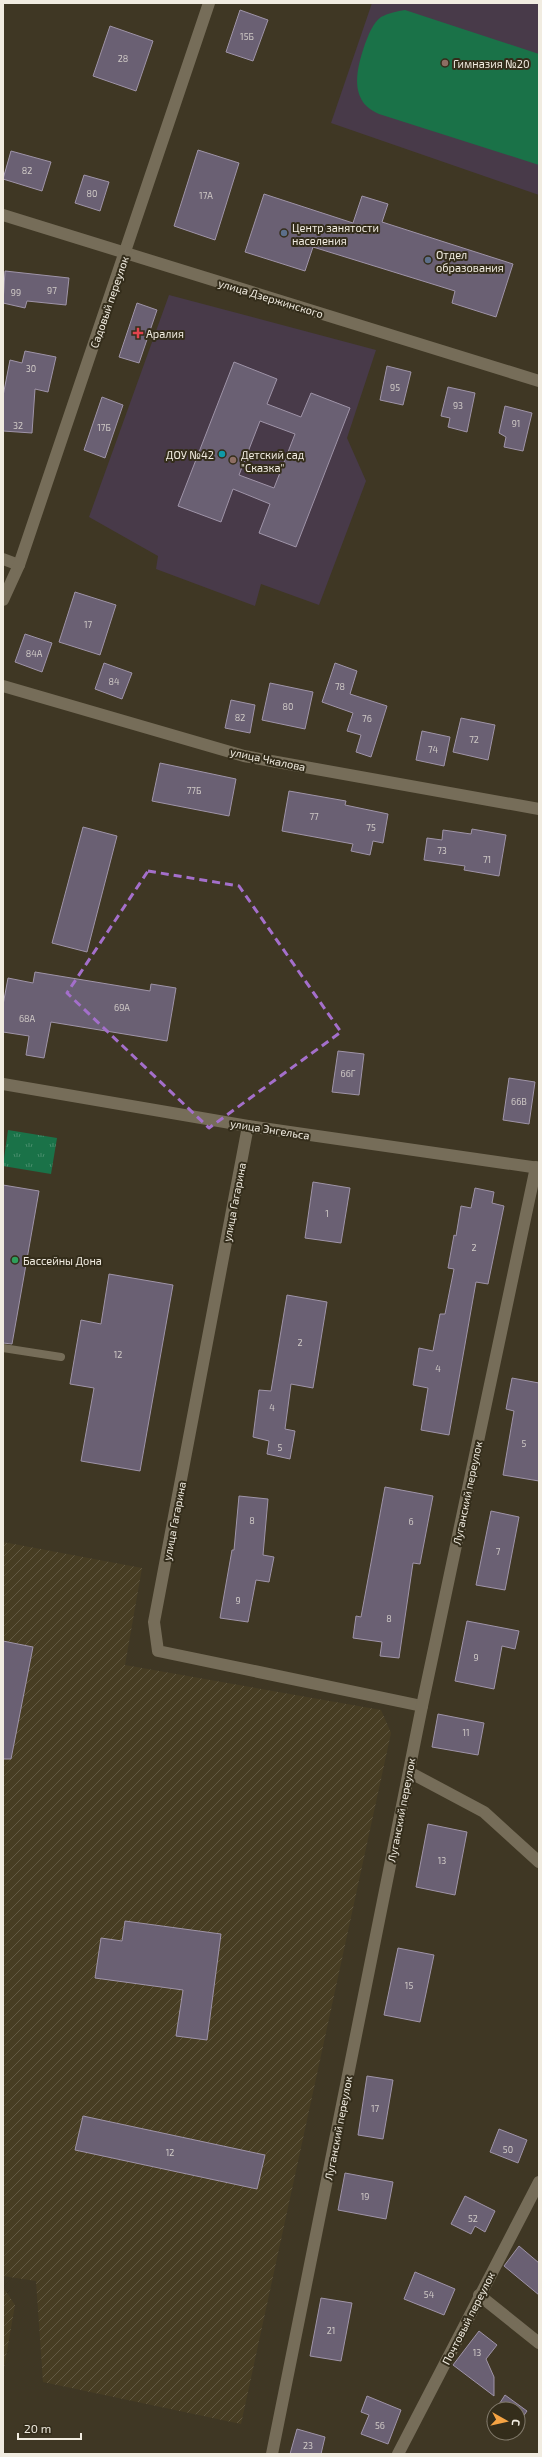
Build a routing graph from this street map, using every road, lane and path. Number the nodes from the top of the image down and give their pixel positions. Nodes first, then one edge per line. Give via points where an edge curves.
1 (210, 3) edge
2 (3, 215) edge
3 (126, 252) junction
4 (539, 381) edge
5 (3, 559) edge
6 (19, 564) junction
7 (3, 600) edge
8 (3, 686) edge
9 (539, 809) edge
10 (3, 1084) edge
11 (248, 1126) junction
12 (538, 1167) edge
13 (3, 1348) edge
14 (61, 1357) dead end
15 (422, 1706) junction
16 (409, 1772) junction
17 (539, 1862) edge
18 (539, 2182) edge
19 (479, 2295) junction
20 (539, 2343) edge
21 (272, 2454) edge
22 (398, 2454) edge

1 - 3 street, Садовый переулок
2 - 3 street, улица Дзержинского
3 - 4 street, улица Дзержинского
3 - 6 street, Садовый переулок
5 - 6 street
6 - 7 street, Садовый переулок
8 - 9 street, улица Чкалова via 244,756
10 - 11 street, улица Энгельса
11 - 12 street, улица Энгельса
11 - 15 street, улица Гагарина via 154,1622 158,1651
12 - 15 street, Луганский переулок
13 - 14 lane
15 - 16 street, Луганский переулок
16 - 17 street via 484,1812
16 - 21 street, Луганский переулок
18 - 19 street, Почтовый переулок
19 - 20 street
19 - 22 street, Почтовый переулок

